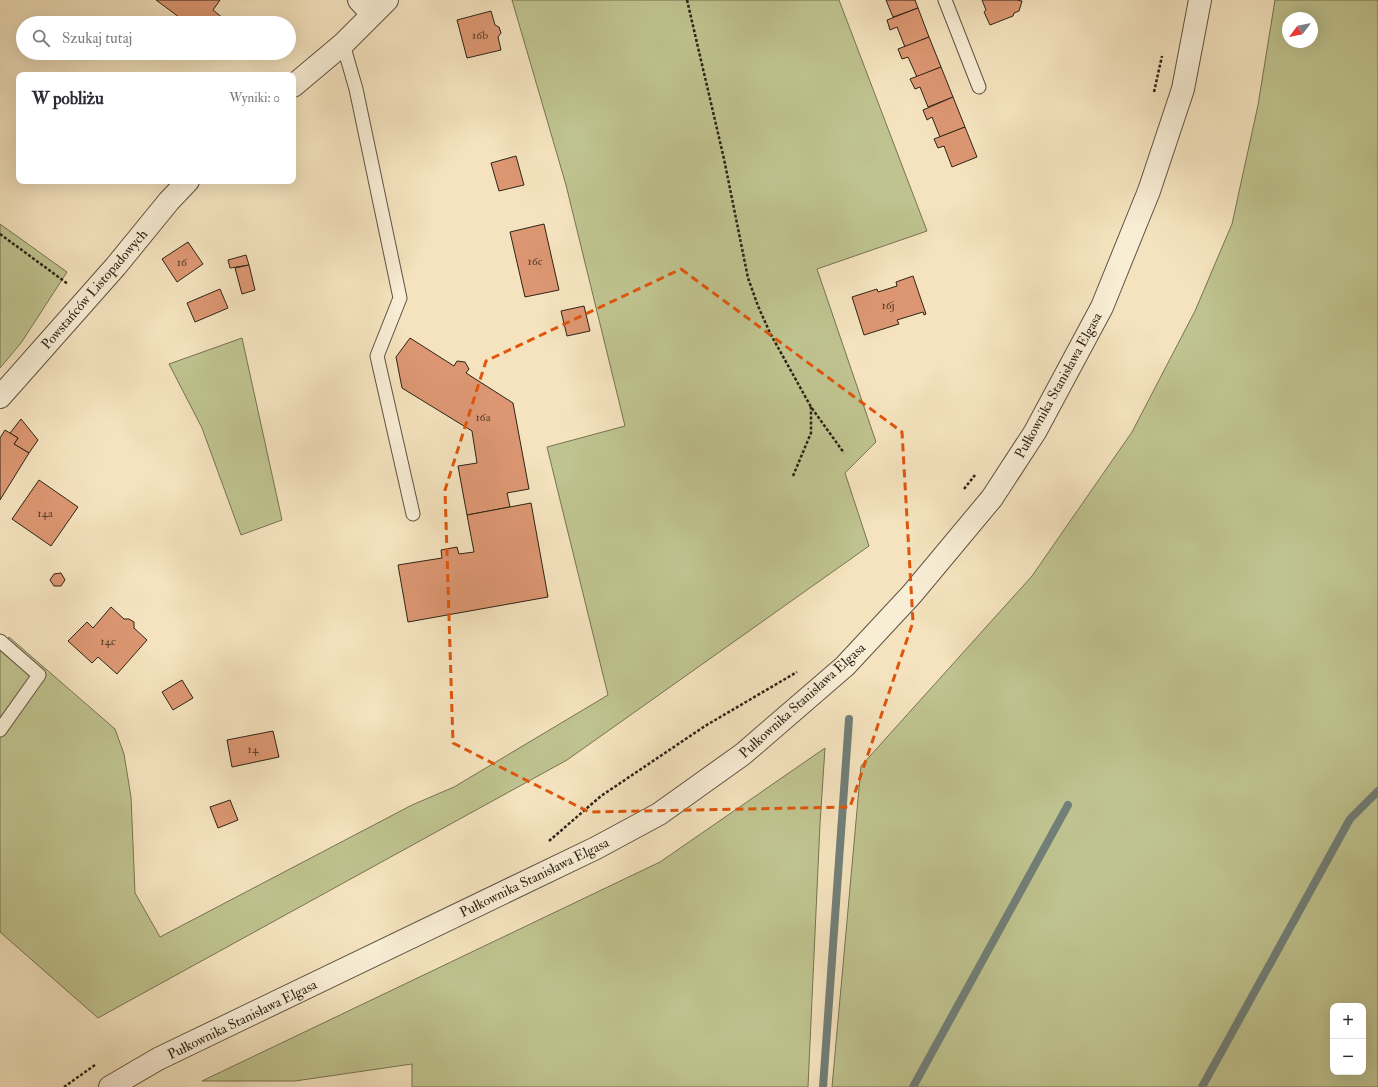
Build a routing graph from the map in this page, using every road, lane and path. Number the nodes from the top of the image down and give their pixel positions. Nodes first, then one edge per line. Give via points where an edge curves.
1 (687, 0) edge
2 (945, 0) edge
3 (1200, 0) edge
4 (373, 5) edge
5 (343, 44) junction
6 (1163, 51) dead end
7 (296, 83) edge
8 (980, 87) dead end
9 (1153, 95) dead end
10 (185, 184) edge
11 (0, 234) edge
12 (88, 298) junction
13 (0, 397) edge
14 (811, 407) junction
15 (844, 453) dead end
16 (979, 470) dead end
17 (792, 476) dead end
18 (960, 495) dead end
19 (413, 514) dead end
20 (0, 641) edge
21 (799, 671) dead end
22 (0, 730) edge
23 (546, 844) dead end
24 (110, 1087) edge

1 - 14 path via 724,159 748,278 770,333
2 - 8 lane
3 - 24 street, Pułkownika Stanisława Elgasa via 1183,89 1149,191 1102,307 1035,432 992,498 912,594 845,666 744,754 659,814 596,848 158,1059
4 - 5 street
5 - 7 street
5 - 19 lane via 356,89 400,298 377,356
6 - 9 path
10 - 12 street, Powstańców Listopadowych via 168,200
11 - 12 path
12 - 13 street, Powstańców Listopadowych
14 - 15 path
14 - 17 path via 810,433
16 - 18 path
20 - 22 lane via 39,675
21 - 23 path via 705,726 601,796

